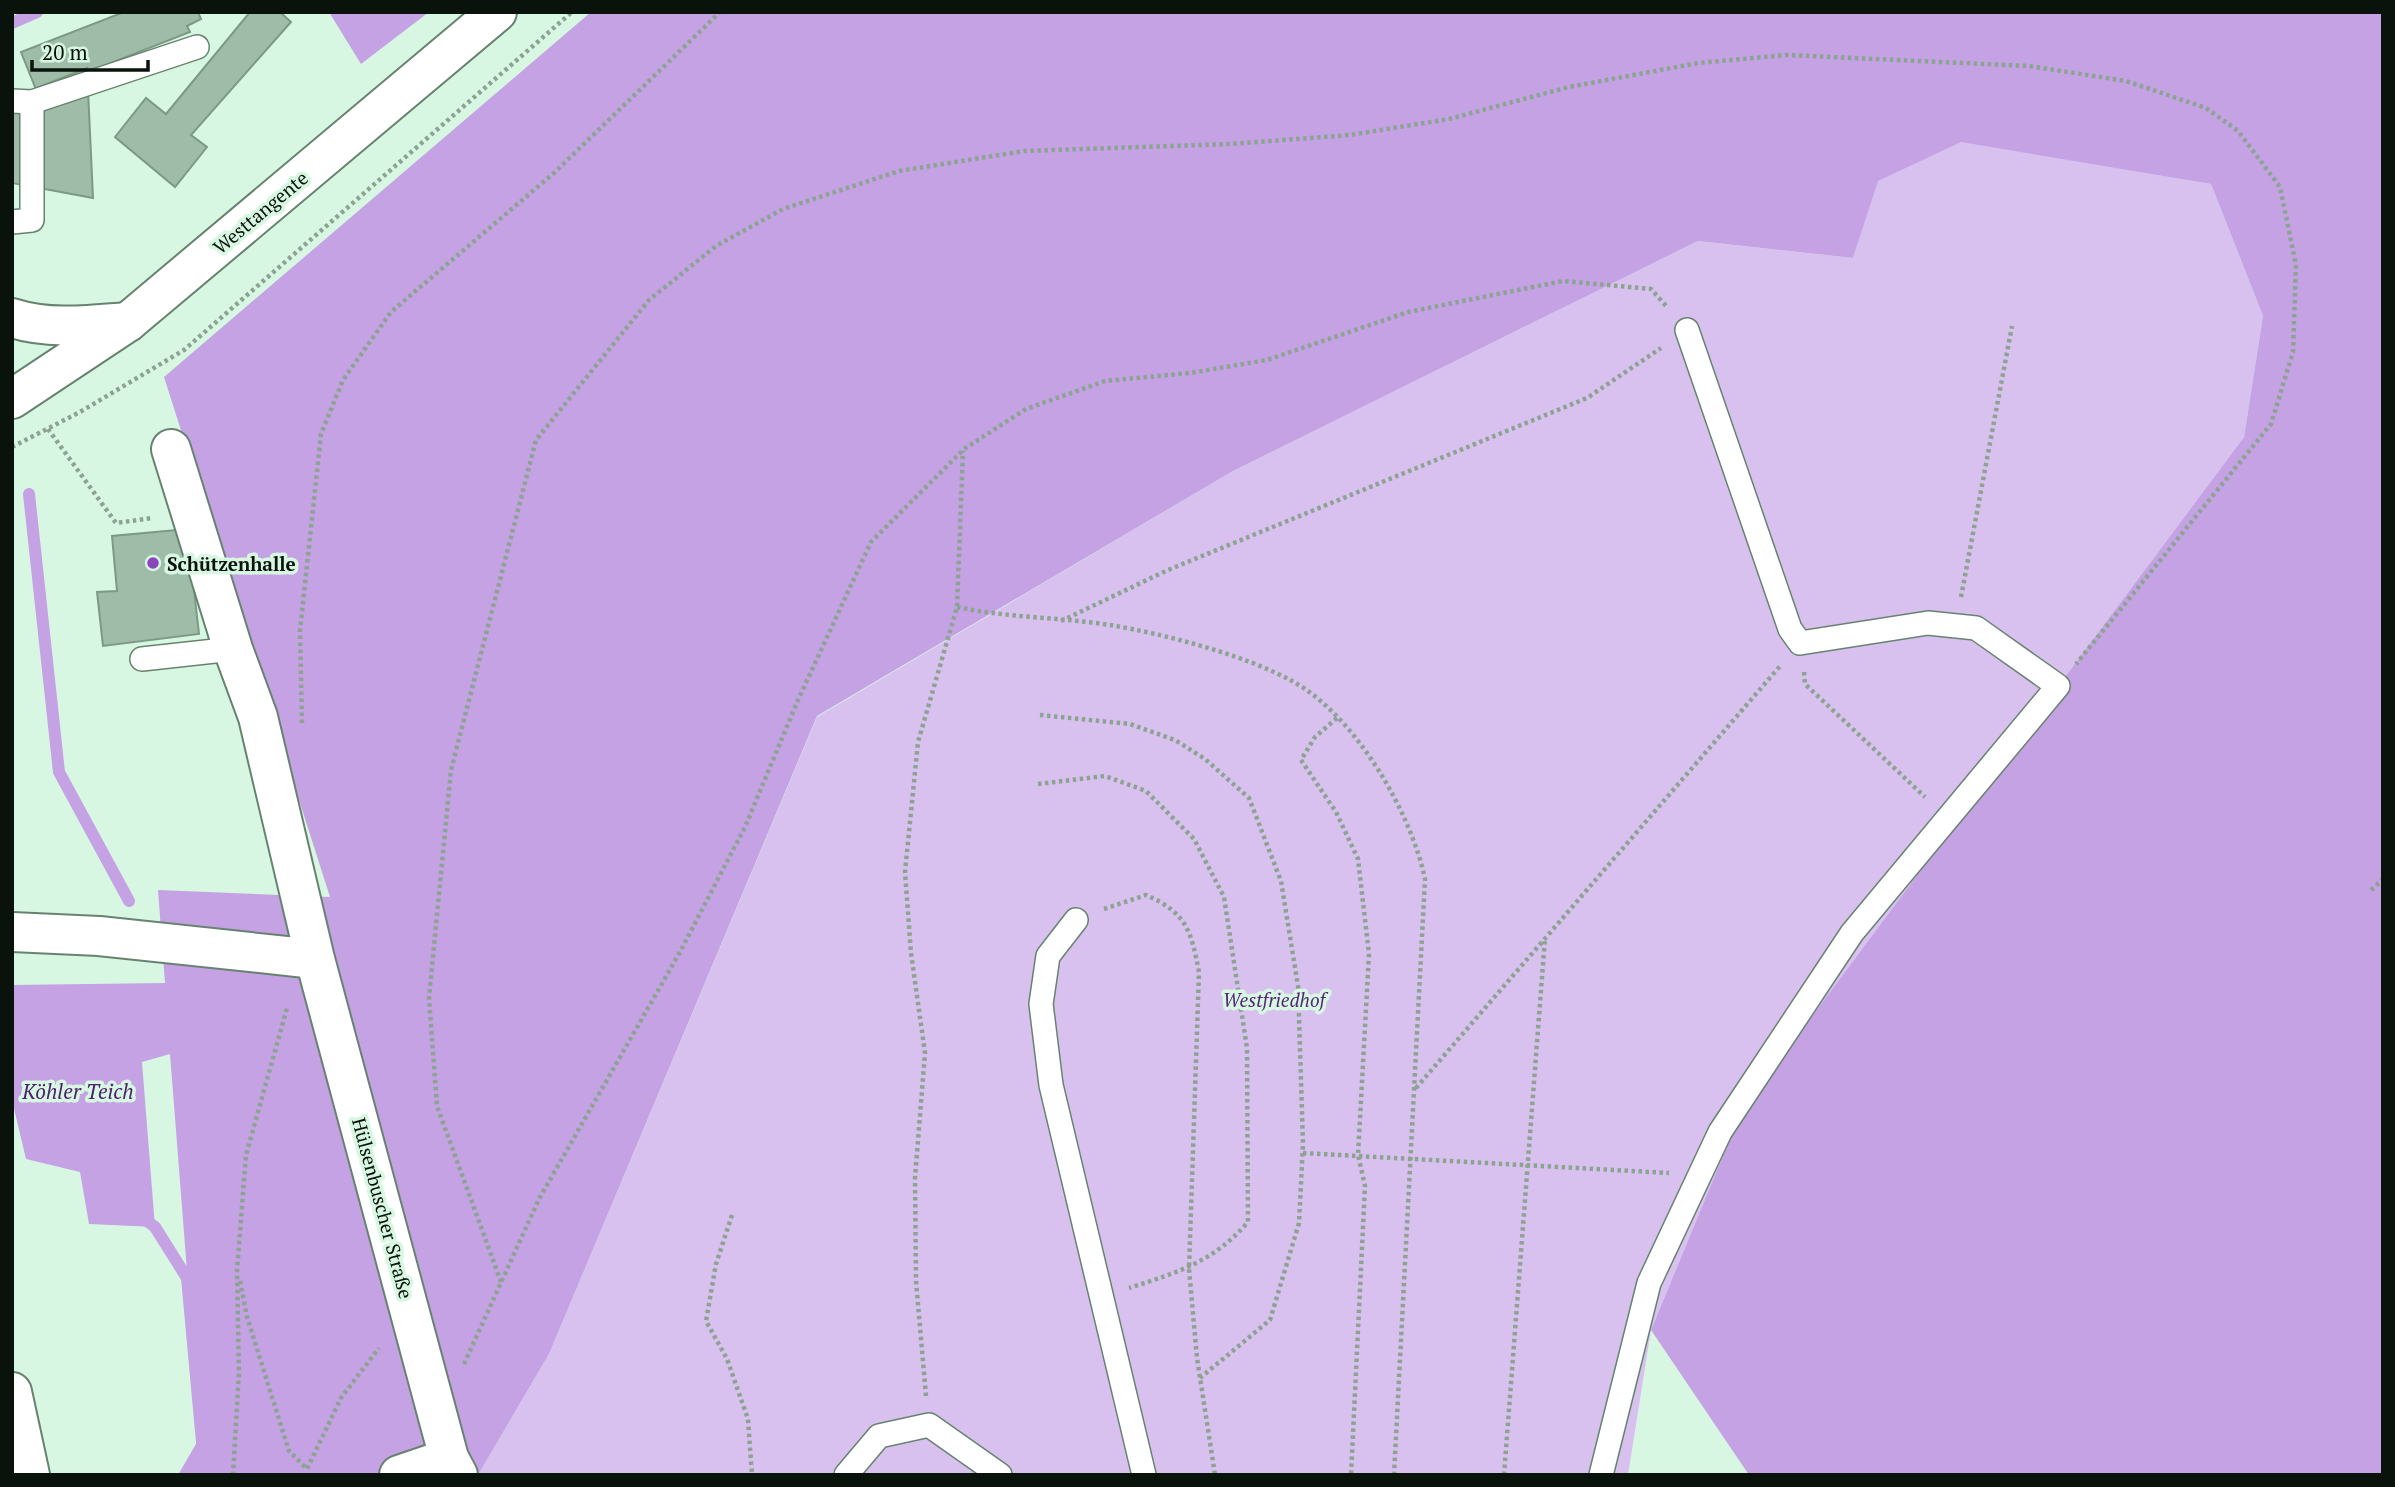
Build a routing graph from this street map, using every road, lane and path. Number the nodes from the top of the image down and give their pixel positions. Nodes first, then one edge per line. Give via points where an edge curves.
1 (497, 12) edge
2 (572, 12) edge
3 (720, 12) edge
4 (197, 47) dead end
5 (22, 101) edge
6 (12, 222) edge
7 (12, 318) edge
8 (128, 322) junction
9 (2012, 326) dead end
10 (1687, 330) junction
11 (12, 399) edge
12 (47, 428) junction
13 (12, 447) edge
14 (171, 449) dead end
15 (964, 449) junction
16 (191, 512) junction
17 (957, 607) junction
18 (1061, 621) junction
19 (1956, 626) junction
20 (1800, 643) junction
21 (233, 649) junction
22 (142, 659) dead end
23 (2059, 686) junction
24 (1040, 715) dead end
25 (1337, 718) junction
26 (302, 725) dead end
27 (1038, 784) dead end
28 (1947, 819) junction
29 (2383, 878) edge
30 (2371, 890) dead end
31 (1076, 920) joint
32 (12, 932) edge
33 (1545, 939) junction
34 (315, 959) junction
35 (1415, 1089) junction
36 (1303, 1153) junction
37 (1358, 1155) junction
38 (1412, 1160) junction
39 (1527, 1165) junction
40 (1700, 1175) junction
41 (732, 1215) dead end
42 (1189, 1269) junction
43 (237, 1271) junction
44 (501, 1282) junction
45 (1102, 1297) junction
46 (409, 1308) junction
47 (462, 1369) dead end
48 (1200, 1378) junction
49 (12, 1392) edge
50 (929, 1425) junction
51 (453, 1466) edge
52 (30, 1475) edge
53 (233, 1475) edge
54 (399, 1475) edge
55 (752, 1475) edge
56 (846, 1475) edge
57 (1000, 1475) edge
58 (1144, 1475) edge
59 (1214, 1475) edge
60 (1351, 1475) edge
61 (1394, 1475) edge
62 (1504, 1475) edge
63 (1601, 1475) edge

1 - 8 street, Westtangente
2 - 12 path via 184,351
3 - 26 path via 554,173 391,312 343,380 321,434 300,631
4 - 5 lane
5 - 6 lane via 32,220
7 - 8 street via 73,327
8 - 11 street, Westtangente
9 - 19 path
10 - 15 path via 1651,289 1563,281 1408,312 1267,360 1105,381 1026,408
10 - 18 path via 1587,398 1168,570
10 - 20 lane via 1790,629
12 - 13 path
12 - 16 path via 116,523
14 - 16 street, Hülsenbuscher Straße
15 - 17 path
15 - 44 path via 872,542 745,827 680,952 539,1199
16 - 21 street, Hülsenbuscher Straße
17 - 18 path
17 - 50 path via 918,742 905,872 925,1053 915,1178 916,1281
18 - 25 path via 1110,625 1219,653 1294,682
19 - 20 lane via 1928,623
19 - 23 lane via 1976,628
20 - 28 path via 1805,684
20 - 33 path
21 - 22 lane
21 - 34 street, Hülsenbuscher Straße via 258,717
23 - 28 lane
23 - 44 path via 2271,424 2293,352 2296,265 2280,187 2238,131 2206,108 2126,81 2029,65 1787,55 1698,63 1595,82 1449,119 1350,135 1024,151 899,171 783,209 716,246 649,300 536,440 451,770 429,998 437,1105
24 - 36 path via 1130,724 1175,740 1205,759 1249,798 1281,881 1298,986
25 - 35 path via 1391,788 1419,849 1425,879
25 - 37 path via 1315,737 1301,760 1336,812 1358,859 1369,954
27 - 42 path via 1105,776 1146,791 1194,839 1224,897 1247,1048 1248,1222 1227,1245
28 - 40 lane via 1852,933 1720,1132
29 - 30 path
31 - 42 path via 1146,895 1167,904 1191,931 1199,972
31 - 45 lane via 1048,956 1041,1004 1051,1085
32 - 34 street via 99,936
33 - 35 path
33 - 39 path
34 - 43 path via 284,1014 246,1155
34 - 46 street, Hülsenbuscher Straße
35 - 38 path
36 - 37 path
36 - 48 path via 1298,1223 1270,1320
37 - 38 path
37 - 60 path via 1365,1186
38 - 39 path
38 - 61 path
39 - 40 path
39 - 62 path
40 - 63 lane via 1649,1283
41 - 55 path via 716,1264 706,1321 727,1359 748,1419
42 - 45 path
42 - 48 path
43 - 46 path via 289,1451 307,1469 341,1398
43 - 53 path via 239,1372
44 - 47 path
45 - 58 lane
46 - 51 street, Hülsenbuscher Straße
48 - 59 path
49 - 52 street
50 - 56 lane via 879,1436
50 - 57 lane
51 - 54 street, Hülsenbuscher Straße

